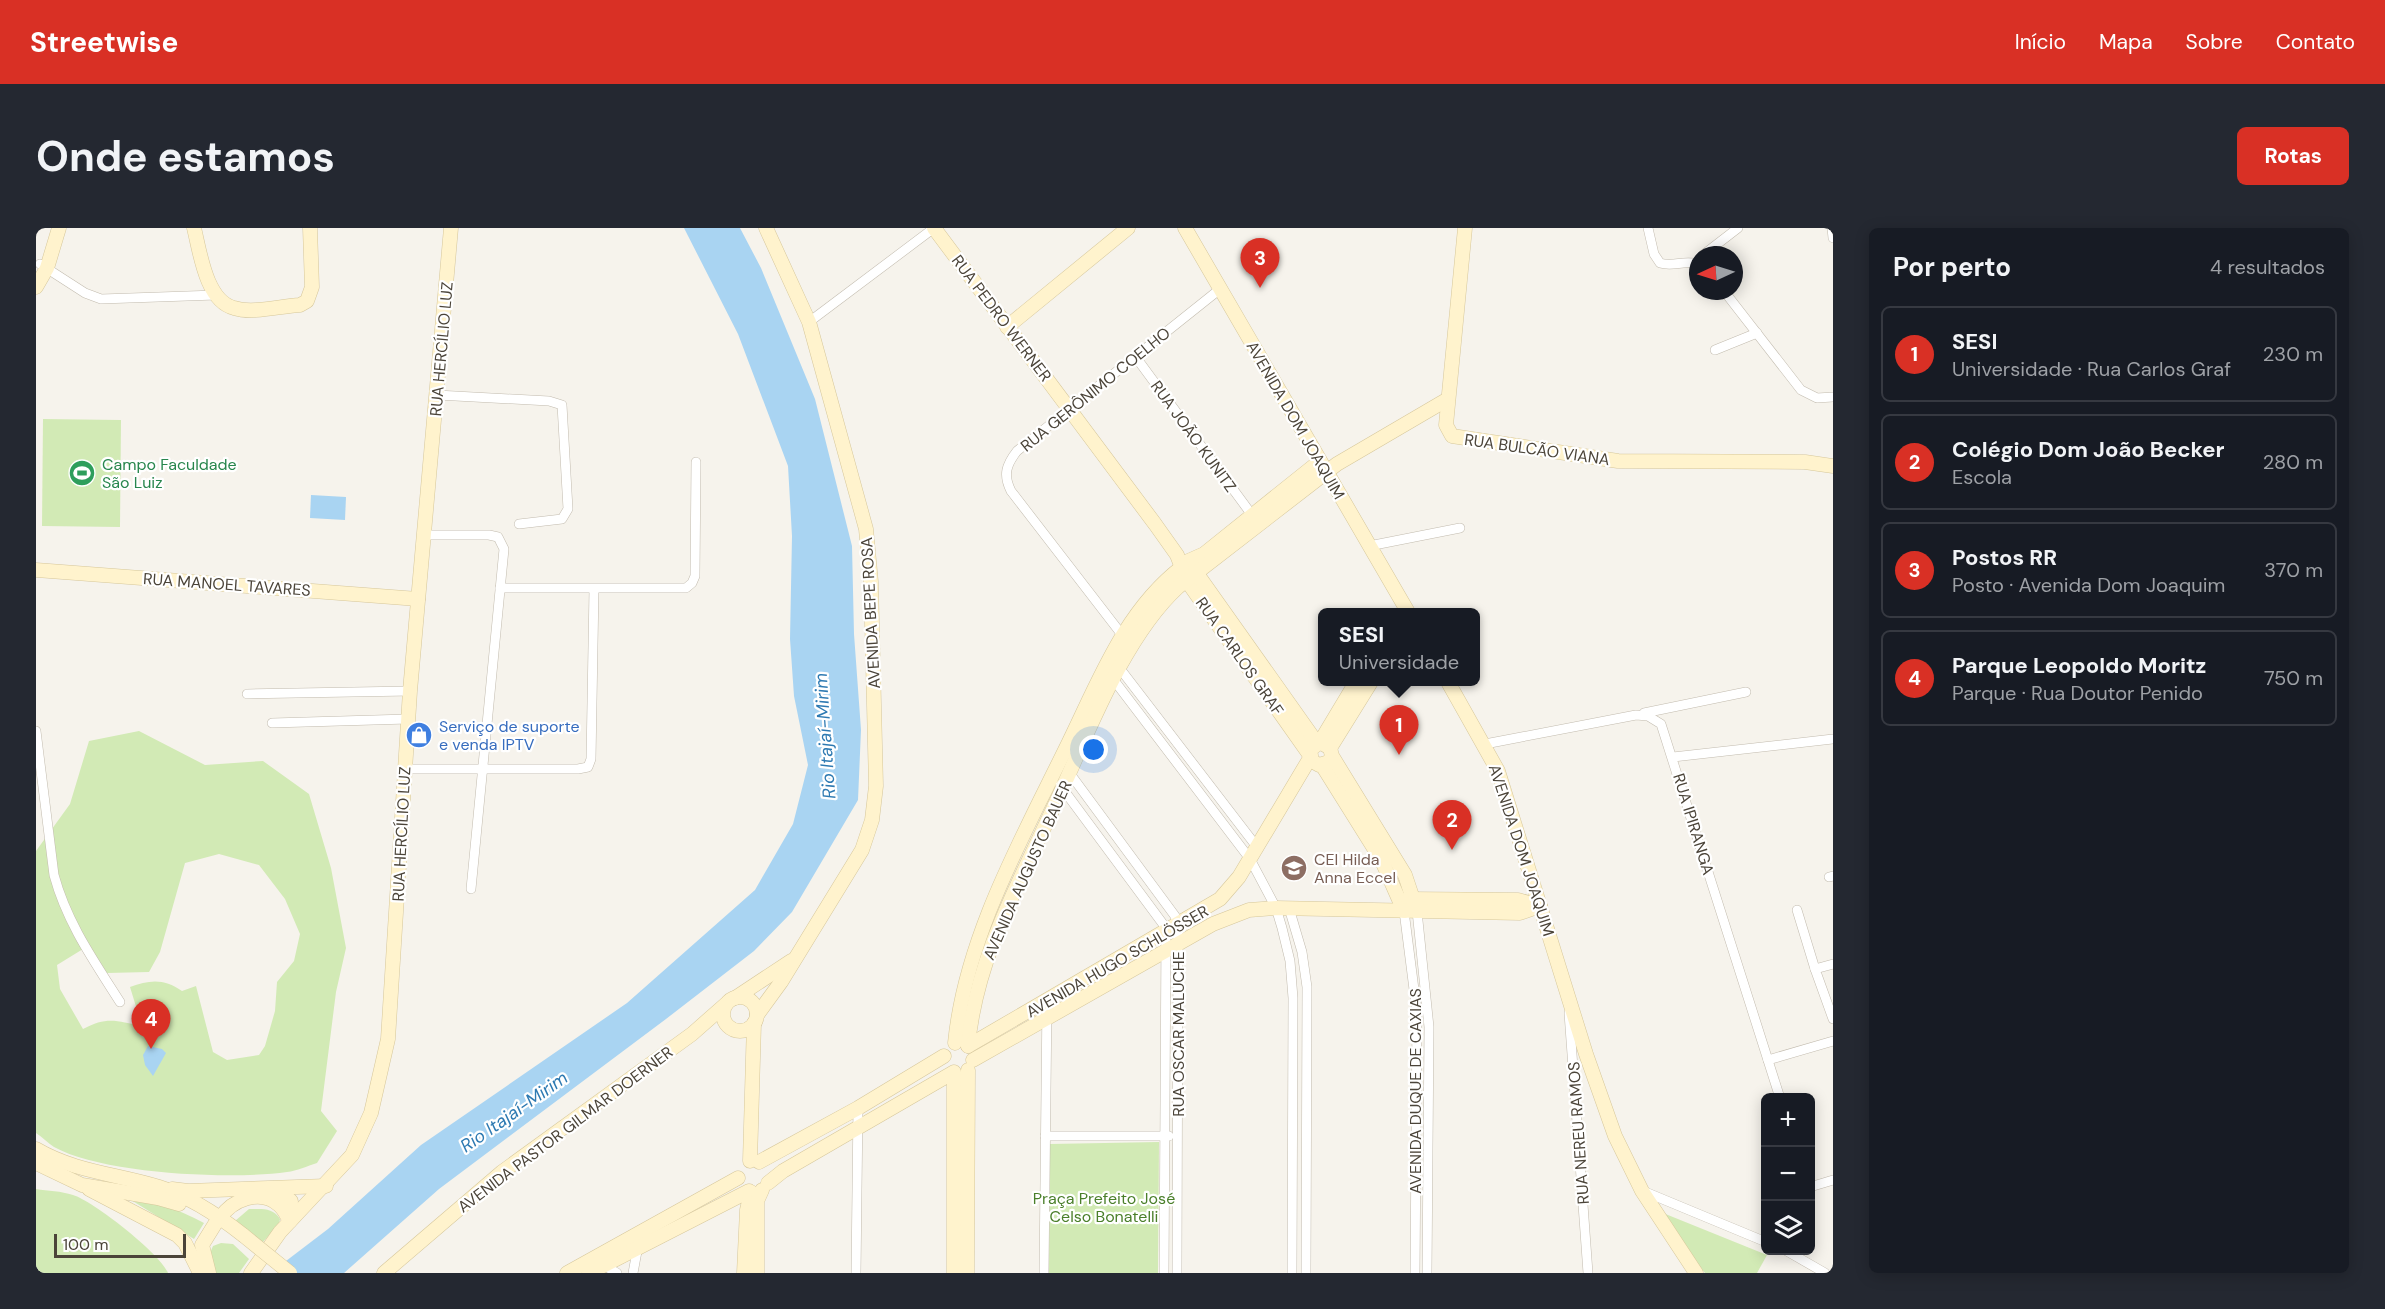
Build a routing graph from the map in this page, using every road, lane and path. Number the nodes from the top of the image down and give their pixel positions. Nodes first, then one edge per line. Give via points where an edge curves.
1 (50, 228) edge
2 (59, 228) edge
3 (194, 228) edge
4 (310, 228) edge
5 (451, 228) edge
6 (766, 228) edge
7 (934, 228) edge
8 (1128, 228) edge
9 (1185, 228) edge
10 (1465, 228) edge
11 (1648, 228) edge
12 (1738, 228) edge
13 (1832, 228) edge
14 (1833, 238) edge
15 (1715, 246) edge
16 (1689, 261) edge
17 (41, 268) edge
18 (36, 287) edge
19 (1220, 289) junction
20 (216, 296) junction
21 (1731, 300) edge
22 (809, 322) junction
23 (1007, 327) junction
24 (1757, 333) junction
25 (1715, 350) dead end
26 (1135, 357) junction
27 (438, 394) junction
28 (1833, 397) edge
29 (1448, 399) junction
30 (1070, 409) junction
31 (696, 462) dead end
32 (1833, 465) edge
33 (1323, 467) junction
34 (1256, 520) junction
35 (519, 524) dead end
36 (1460, 528) dead end
37 (424, 535) junction
38 (1369, 546) junction
39 (1182, 561) junction
40 (36, 570) edge
41 (1193, 577) junction
42 (500, 588) junction
43 (594, 589) junction
44 (418, 599) junction
45 (1402, 608) edge
46 (1122, 635) junction
47 (1132, 646) junction
48 (1108, 663) junction
49 (1117, 675) junction
50 (1353, 686) edge
51 (1367, 686) edge
52 (1451, 686) edge
53 (410, 691) junction
54 (1746, 692) dead end
55 (247, 694) dead end
56 (1636, 715) junction
57 (408, 719) junction
58 (272, 723) dead end
59 (36, 731) edge
60 (1833, 739) edge
61 (1176, 742) junction
62 (1485, 744) junction
63 (1167, 750) junction
64 (1320, 752) junction
65 (1673, 757) junction
66 (1060, 760) junction
67 (405, 769) junction
68 (484, 770) junction
69 (1070, 773) junction
70 (1053, 776) junction
71 (1063, 789) junction
72 (1212, 789) junction
73 (1203, 797) junction
74 (1128, 852) junction
75 (1253, 853) junction
76 (1116, 861) junction
77 (1015, 871) junction
78 (471, 889) dead end
79 (1409, 905) junction
80 (1540, 906) junction
81 (1282, 908) junction
82 (1797, 910) dead end
83 (1172, 930) junction
84 (986, 942) junction
85 (1178, 943) junction
86 (1166, 951) junction
87 (795, 958) junction
88 (1833, 964) edge
89 (1815, 969) junction
90 (1568, 993) junction
91 (1047, 1000) junction
92 (731, 1001) junction
93 (120, 1002) dead end
94 (1429, 1012) junction
95 (1417, 1013) junction
96 (972, 1016) junction
97 (1294, 1016) junction
98 (1047, 1017) junction
99 (1308, 1017) junction
100 (1833, 1018) edge
101 (756, 1019) junction
102 (734, 1030) junction
103 (994, 1031) junction
104 (692, 1034) junction
105 (1833, 1041) edge
106 (961, 1045) junction
107 (944, 1056) junction
108 (1768, 1060) junction
109 (753, 1062) junction
110 (1165, 1063) junction
111 (1178, 1063) junction
112 (965, 1067) junction
113 (1778, 1093) edge
114 (1293, 1099) junction
115 (1307, 1099) junction
116 (1417, 1107) junction
117 (1429, 1107) junction
118 (858, 1108) junction
119 (857, 1127) junction
120 (1045, 1136) junction
121 (1165, 1136) junction
122 (1177, 1136) junction
123 (36, 1149) edge
124 (754, 1161) junction
125 (36, 1163) edge
126 (738, 1178) junction
127 (1833, 1180) edge
128 (961, 1183) junction
129 (82, 1185) junction
130 (1815, 1185) edge
131 (326, 1186) junction
132 (161, 1187) junction
133 (277, 1189) junction
134 (758, 1189) junction
135 (1292, 1190) junction
136 (1306, 1190) junction
137 (1642, 1191) junction
138 (1416, 1216) junction
139 (1428, 1216) junction
140 (217, 1221) junction
141 (290, 1221) junction
142 (237, 1235) junction
143 (1761, 1240) edge
144 (638, 1246) junction
145 (1793, 1255) edge
146 (1164, 1256) junction
147 (1177, 1257) junction
148 (603, 1265) junction
149 (200, 1273) edge
150 (209, 1273) edge
151 (251, 1273) edge
152 (278, 1273) edge
153 (290, 1273) edge
154 (384, 1273) edge
155 (567, 1273) edge
156 (589, 1273) edge
157 (617, 1273) edge
158 (633, 1273) edge
159 (744, 1273) edge
160 (757, 1273) edge
161 (856, 1273) edge
162 (954, 1273) edge
163 (967, 1273) edge
164 (1044, 1273) edge
165 (1164, 1273) edge
166 (1177, 1273) edge
167 (1292, 1273) edge
168 (1306, 1273) edge
169 (1415, 1273) edge
170 (1427, 1273) edge
171 (1588, 1273) edge
172 (1696, 1273) edge
173 (1825, 1273) edge

1 - 17 main road
2 - 17 main road
3 - 20 main road
4 - 20 main road via 312,287 307,301 300,305 238,309
5 - 27 main road, RUA HERCÍLIO LUZ
6 - 22 main road, AVENIDA BEPE ROSA
7 - 22 street
7 - 23 main road, RUA PEDRO WERNER
8 - 23 main road
9 - 19 main road, AVENIDA DOM JOAQUIM
10 - 29 main road, RUA BULCÃO VIANA
11 - 16 street via 1660,263
12 - 15 street
13 - 14 street
17 - 18 main road
17 - 20 street via 101,299
19 - 26 street, RUA GERÔNIMO COELHO
19 - 33 main road, AVENIDA DOM JOAQUIM
21 - 24 street
22 - 87 main road, AVENIDA BEPE ROSA via 867,537 876,786 872,820 862,850
23 - 30 main road, RUA PEDRO WERNER
24 - 25 street
24 - 28 street via 1800,390 1817,398
26 - 30 street, RUA GERÔNIMO COELHO
26 - 34 street, RUA JOÃO KUNITZ
27 - 35 street via 562,405 568,509 562,519
27 - 37 main road, RUA HERCÍLIO LUZ
29 - 32 main road, RUA BULCÃO VIANA via 1447,432 1497,445 1618,461
29 - 33 main road, AVENIDA AUGUSTO BAUER
30 - 39 main road
30 - 46 street, RUA GERÔNIMO COELHO via 1017,451 1006,467 1006,482
31 - 43 street via 697,538 692,584 675,589
33 - 34 main road, AVENIDA AUGUSTO BAUER
33 - 38 main road, AVENIDA DOM JOAQUIM
34 - 39 main road, AVENIDA AUGUSTO BAUER via 1204,554
34 - 41 main road, AVENIDA AUGUSTO BAUER
36 - 38 street
37 - 42 street via 498,537 504,549
37 - 44 main road, RUA HERCÍLIO LUZ
38 - 45 main road, AVENIDA DOM JOAQUIM
39 - 41 main road, RUA CARLOS GRAF
39 - 46 main road, AVENIDA AUGUSTO BAUER via 1153,592
40 - 44 main road, RUA MANOEL TAVARES
41 - 47 main road, AVENIDA AUGUSTO BAUER via 1165,599
41 - 64 main road, RUA CARLOS GRAF
42 - 43 street
42 - 68 street
43 - 68 street via 588,767
44 - 53 main road, RUA HERCÍLIO LUZ
46 - 47 street, RUA GERÔNIMO COELHO
46 - 48 main road, AVENIDA AUGUSTO BAUER
47 - 49 main road, AVENIDA AUGUSTO BAUER
48 - 49 street
48 - 66 main road, AVENIDA AUGUSTO BAUER
49 - 61 street
49 - 63 street
49 - 69 main road, AVENIDA AUGUSTO BAUER
50 - 64 main road
51 - 64 main road
52 - 62 main road, AVENIDA DOM JOAQUIM
53 - 55 street
53 - 57 main road, RUA HERCÍLIO LUZ
54 - 56 street
56 - 62 street
56 - 65 street, RUA IPIRANGA via 1648,716 1661,724
57 - 58 street
57 - 67 main road, RUA HERCÍLIO LUZ
59 - 93 street via 58,892 80,940
60 - 65 street
61 - 63 street
61 - 72 street
62 - 80 main road, AVENIDA DOM JOAQUIM via 1498,771
63 - 73 street
64 - 75 main road, AVENIDA HUGO SCHLÖSSER
64 - 79 main road, RUA CARLOS GRAF via 1405,875
65 - 108 street, RUA IPIRANGA
66 - 69 street, RUA OSCAR MALUCHE
66 - 70 main road, AVENIDA AUGUSTO BAUER
67 - 68 street
67 - 131 main road, RUA HERCÍLIO LUZ via 388,1039 367,1126 352,1155
68 - 78 street
69 - 71 main road, AVENIDA AUGUSTO BAUER
69 - 74 street, RUA OSCAR MALUCHE
70 - 71 street, RUA OSCAR MALUCHE
70 - 77 main road, AVENIDA AUGUSTO BAUER
71 - 76 street, RUA OSCAR MALUCHE
71 - 77 main road, AVENIDA AUGUSTO BAUER
72 - 73 street
72 - 75 street
73 - 75 street
74 - 76 street
74 - 83 street, RUA OSCAR MALUCHE via 1175,916
75 - 81 street
75 - 83 main road, AVENIDA HUGO SCHLÖSSER via 1220,899
76 - 83 street, RUA OSCAR MALUCHE via 1163,924
77 - 84 main road, AVENIDA AUGUSTO BAUER
79 - 80 main road, AVENIDA HUGO SCHLÖSSER via 1518,900
79 - 81 main road, AVENIDA HUGO SCHLÖSSER
79 - 94 street, AVENIDA DUQUE DE CAXIAS
79 - 95 street, AVENIDA DUQUE DE CAXIAS
80 - 90 main road, AVENIDA DOM JOAQUIM
81 - 85 main road, AVENIDA HUGO SCHLÖSSER via 1236,914
81 - 97 street
81 - 99 street via 1304,964
82 - 89 street
83 - 85 street, RUA OSCAR MALUCHE
83 - 86 street, RUA OSCAR MALUCHE
83 - 91 main road, AVENIDA HUGO SCHLÖSSER
84 - 96 main road, AVENIDA AUGUSTO BAUER
84 - 106 main road, AVENIDA AUGUSTO BAUER via 961,1003
85 - 86 main road, AVENIDA HUGO SCHLÖSSER
85 - 111 street, RUA OSCAR MALUCHE
86 - 98 main road, AVENIDA HUGO SCHLÖSSER
86 - 110 street, RUA OSCAR MALUCHE
87 - 92 main road, AVENIDA BEPE ROSA
87 - 101 main road, AVENIDA BEPE ROSA
88 - 89 street
89 - 100 street
90 - 137 main road, AVENIDA DOM JOAQUIM via 1615,1136
90 - 171 street, RUA NEREU RAMOS
91 - 98 street
91 - 103 main road, AVENIDA HUGO SCHLÖSSER
92 - 101 main road via 744,998 752,1002
92 - 102 main road via 723,1015
92 - 104 main road, AVENIDA PASTOR GILMAR DOERNER
94 - 95 street
94 - 117 street, AVENIDA DUQUE DE CAXIAS
95 - 116 street, AVENIDA DUQUE DE CAXIAS
96 - 103 main road via 978,1026
96 - 106 main road, AVENIDA AUGUSTO BAUER
97 - 99 street
97 - 114 street
98 - 112 main road, AVENIDA HUGO SCHLÖSSER
98 - 120 street
99 - 115 street
101 - 102 main road via 747,1030
101 - 109 main road
102 - 104 main road, AVENIDA PASTOR GILMAR DOERNER
102 - 109 main road via 746,1044
103 - 106 main road, AVENIDA HUGO SCHLÖSSER
104 - 154 main road, AVENIDA PASTOR GILMAR DOERNER via 502,1172
105 - 108 street
106 - 107 main road via 948,1048
106 - 112 main road
107 - 112 main road via 946,1066
107 - 118 main road
108 - 113 street, RUA IPIRANGA
109 - 124 main road
110 - 111 street
110 - 121 street, RUA OSCAR MALUCHE
111 - 122 street, RUA OSCAR MALUCHE
112 - 119 main road, AVENIDA HUGO SCHLÖSSER
112 - 128 main road
114 - 115 street
114 - 135 street
115 - 136 street
116 - 117 street
116 - 138 street, AVENIDA DUQUE DE CAXIAS
117 - 139 street, AVENIDA DUQUE DE CAXIAS
118 - 119 street
118 - 124 main road
119 - 134 main road, AVENIDA HUGO SCHLÖSSER
119 - 161 street
120 - 121 street
120 - 164 street
121 - 122 street
121 - 146 street, RUA OSCAR MALUCHE
122 - 147 street, RUA OSCAR MALUCHE
123 - 132 main road via 79,1168
124 - 126 main road via 740,1170
124 - 134 main road via 768,1170
125 - 129 main road
126 - 134 main road via 742,1186
126 - 155 main road
127 - 130 street
128 - 162 main road
128 - 163 main road
129 - 140 main road via 176,1203
129 - 149 main road via 177,1235
131 - 133 main road
131 - 141 main road, RUA HERCÍLIO LUZ
132 - 133 main road via 188,1191
132 - 140 main road
133 - 141 main road via 291,1201
134 - 144 main road, AVENIDA HUGO SCHLÖSSER
134 - 159 main road via 747,1210
134 - 160 main road
135 - 136 street
135 - 167 street
136 - 168 street
137 - 143 street
137 - 172 main road, AVENIDA DOM JOAQUIM
138 - 139 street
138 - 169 street, AVENIDA DUQUE DE CAXIAS
139 - 170 street, AVENIDA DUQUE DE CAXIAS
140 - 141 main road via 241,1199 264,1197 280,1205
140 - 142 main road
140 - 150 main road via 202,1245
141 - 151 main road, RUA HERCÍLIO LUZ
142 - 152 main road
142 - 153 main road, bridge
144 - 148 main road, AVENIDA HUGO SCHLÖSSER
144 - 158 street
145 - 173 street
146 - 147 street
146 - 165 street, RUA OSCAR MALUCHE
147 - 166 street, RUA OSCAR MALUCHE
148 - 156 main road, AVENIDA HUGO SCHLÖSSER
148 - 157 street

